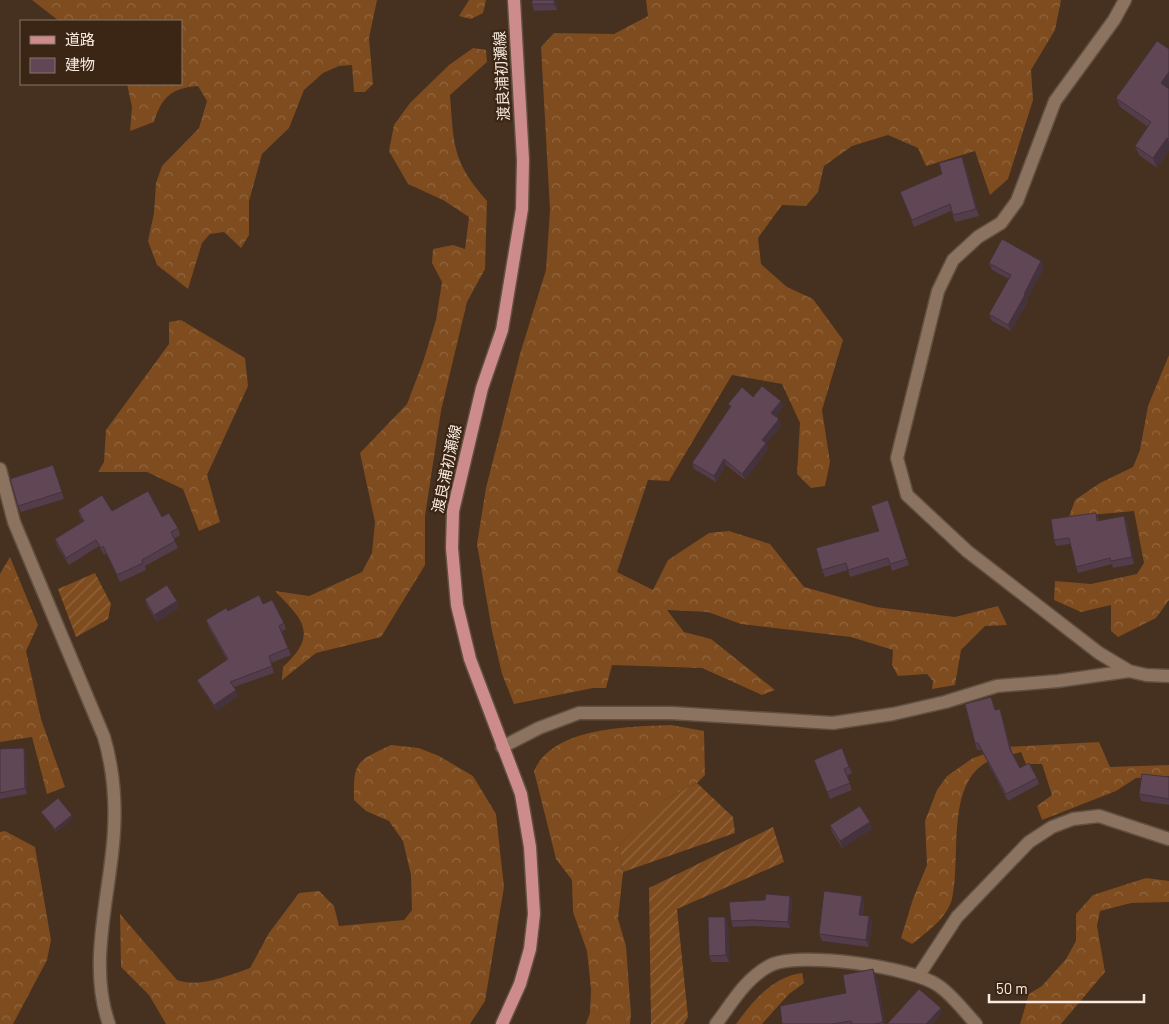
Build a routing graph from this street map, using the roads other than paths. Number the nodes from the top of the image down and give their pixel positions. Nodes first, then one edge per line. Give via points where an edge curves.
1 (514, 0) edge
2 (1126, 0) edge
3 (0, 469) edge
4 (1130, 671) junction
5 (1169, 676) edge
6 (502, 747) junction
7 (1169, 839) edge
8 (919, 975) junction
9 (110, 1024) edge
10 (502, 1024) edge
11 (716, 1024) edge
12 (976, 1024) edge

1 - 6 main road, 渡良浦初瀬線 via 523,160 522,209 502,330 482,388 453,511 452,548 457,604 470,659
2 - 4 street via 1055,101 1017,201 1001,223 978,237 953,260 938,291 897,458 907,494 967,551 1099,653
3 - 9 street via 14,522 104,737 112,767 114,833 100,953
4 - 5 street
4 - 6 street via 997,686 893,714 833,723 671,713 579,713
6 - 10 main road, 渡良浦初瀬線 via 521,794 527,821 534,914 530,948 520,984
7 - 8 street via 1099,816 1073,819 1052,827 1029,842 957,917
8 - 11 street via 888,967 792,958 770,965 747,981
8 - 12 street via 956,1000

